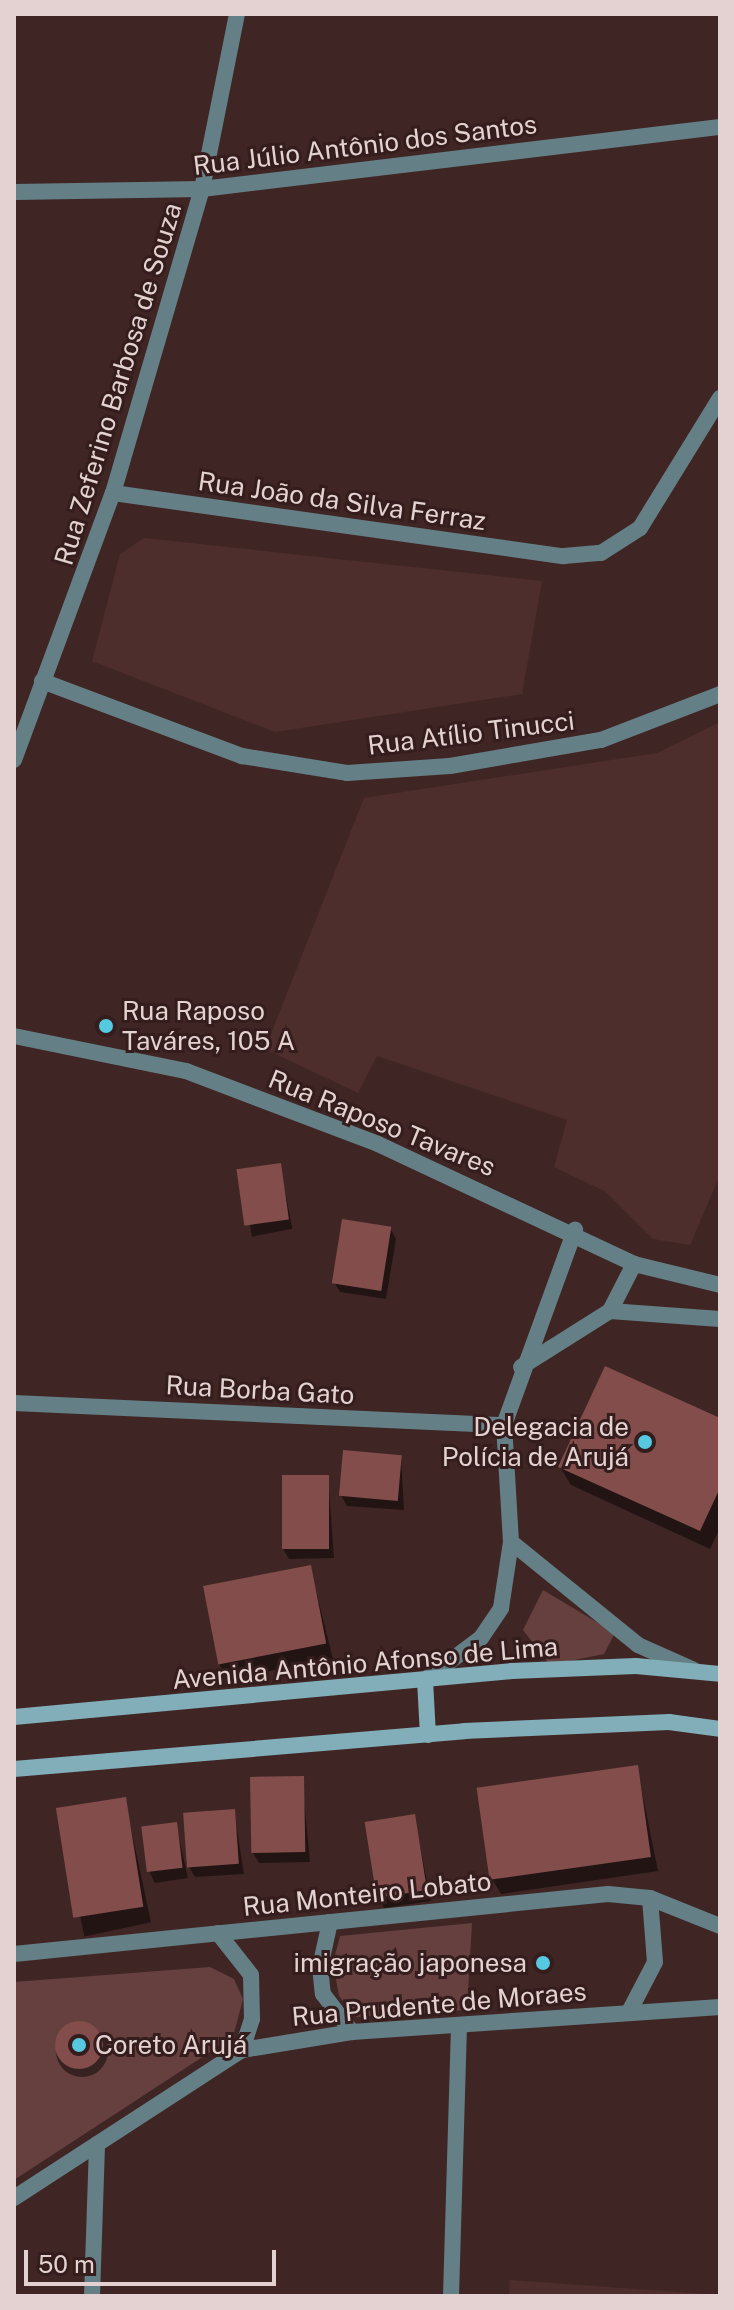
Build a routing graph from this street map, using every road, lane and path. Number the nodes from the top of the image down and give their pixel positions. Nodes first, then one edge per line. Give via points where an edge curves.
1 (237, 14) edge
2 (720, 127) edge
3 (202, 189) junction
4 (14, 192) edge
5 (720, 398) edge
6 (113, 493) junction
7 (42, 681) junction
8 (720, 694) edge
9 (14, 760) edge
10 (14, 1036) edge
11 (575, 1230) junction
12 (634, 1264) junction
13 (720, 1285) edge
14 (610, 1311) junction
15 (720, 1319) edge
16 (521, 1367) junction
17 (14, 1403) edge
18 (504, 1425) junction
19 (511, 1542) junction
20 (694, 1670) junction
21 (720, 1674) edge
22 (425, 1680) junction
23 (14, 1717) edge
24 (720, 1729) edge
25 (428, 1735) junction
26 (14, 1769) edge
27 (650, 1898) junction
28 (330, 1922) junction
29 (720, 1926) edge
30 (218, 1933) junction
31 (14, 1954) edge
32 (720, 2007) edge
33 (629, 2012) junction
34 (459, 2026) junction
35 (352, 2032) junction
36 (242, 2050) junction
37 (97, 2144) junction
38 (14, 2198) edge
39 (92, 2296) edge
40 (451, 2296) edge

1 - 3 street, Rua Zeferino Barbosa de Souza
2 - 3 street, Rua Júlio Antônio dos Santos
3 - 4 street, Rua Júlio Antônio dos Santos
3 - 6 street, Rua Zeferino Barbosa de Souza
5 - 6 street, Rua João da Silva Ferraz via 640,528 601,553 564,556
6 - 7 street, Rua Zeferino Barbosa de Souza
7 - 8 street, Rua Atílio Tinucci via 242,756 347,773 450,766 601,740
7 - 9 street, Rua Zeferino Barbosa de Souza
10 - 11 street, Rua Raposo Tavares via 186,1071
11 - 12 street, Rua Raposo Tavares
11 - 16 street
12 - 13 street, Rua Raposo Tavares
12 - 14 street
14 - 15 street
14 - 16 street
16 - 18 street
17 - 18 street, Rua Borba Gato
18 - 19 street
19 - 20 street via 638,1645
19 - 22 street via 501,1608 481,1638
20 - 21 main road, Avenida Antônio Afonso de Lima
20 - 22 main road, Avenida Antônio Afonso de Lima via 512,1671
22 - 23 main road, Avenida Antônio Afonso de Lima
22 - 25 main road
24 - 25 main road via 669,1722
25 - 26 main road
27 - 28 street, Rua Monteiro Lobato via 608,1894
27 - 29 street, Rua Monteiro Lobato
27 - 33 street via 655,1962
28 - 30 street, Rua Monteiro Lobato
28 - 35 street via 320,1967 323,1994
30 - 31 street, Rua Monteiro Lobato
30 - 36 street via 251,1975 252,2019
32 - 33 street, Rua Prudente de Moraes
33 - 34 street, Rua Prudente de Moraes
34 - 35 street, Rua Prudente de Moraes
34 - 40 street
35 - 36 street, Rua Prudente de Moraes
36 - 37 street, Rua Prudente de Moraes
37 - 38 street, Rua Prudente de Moraes
37 - 39 street

